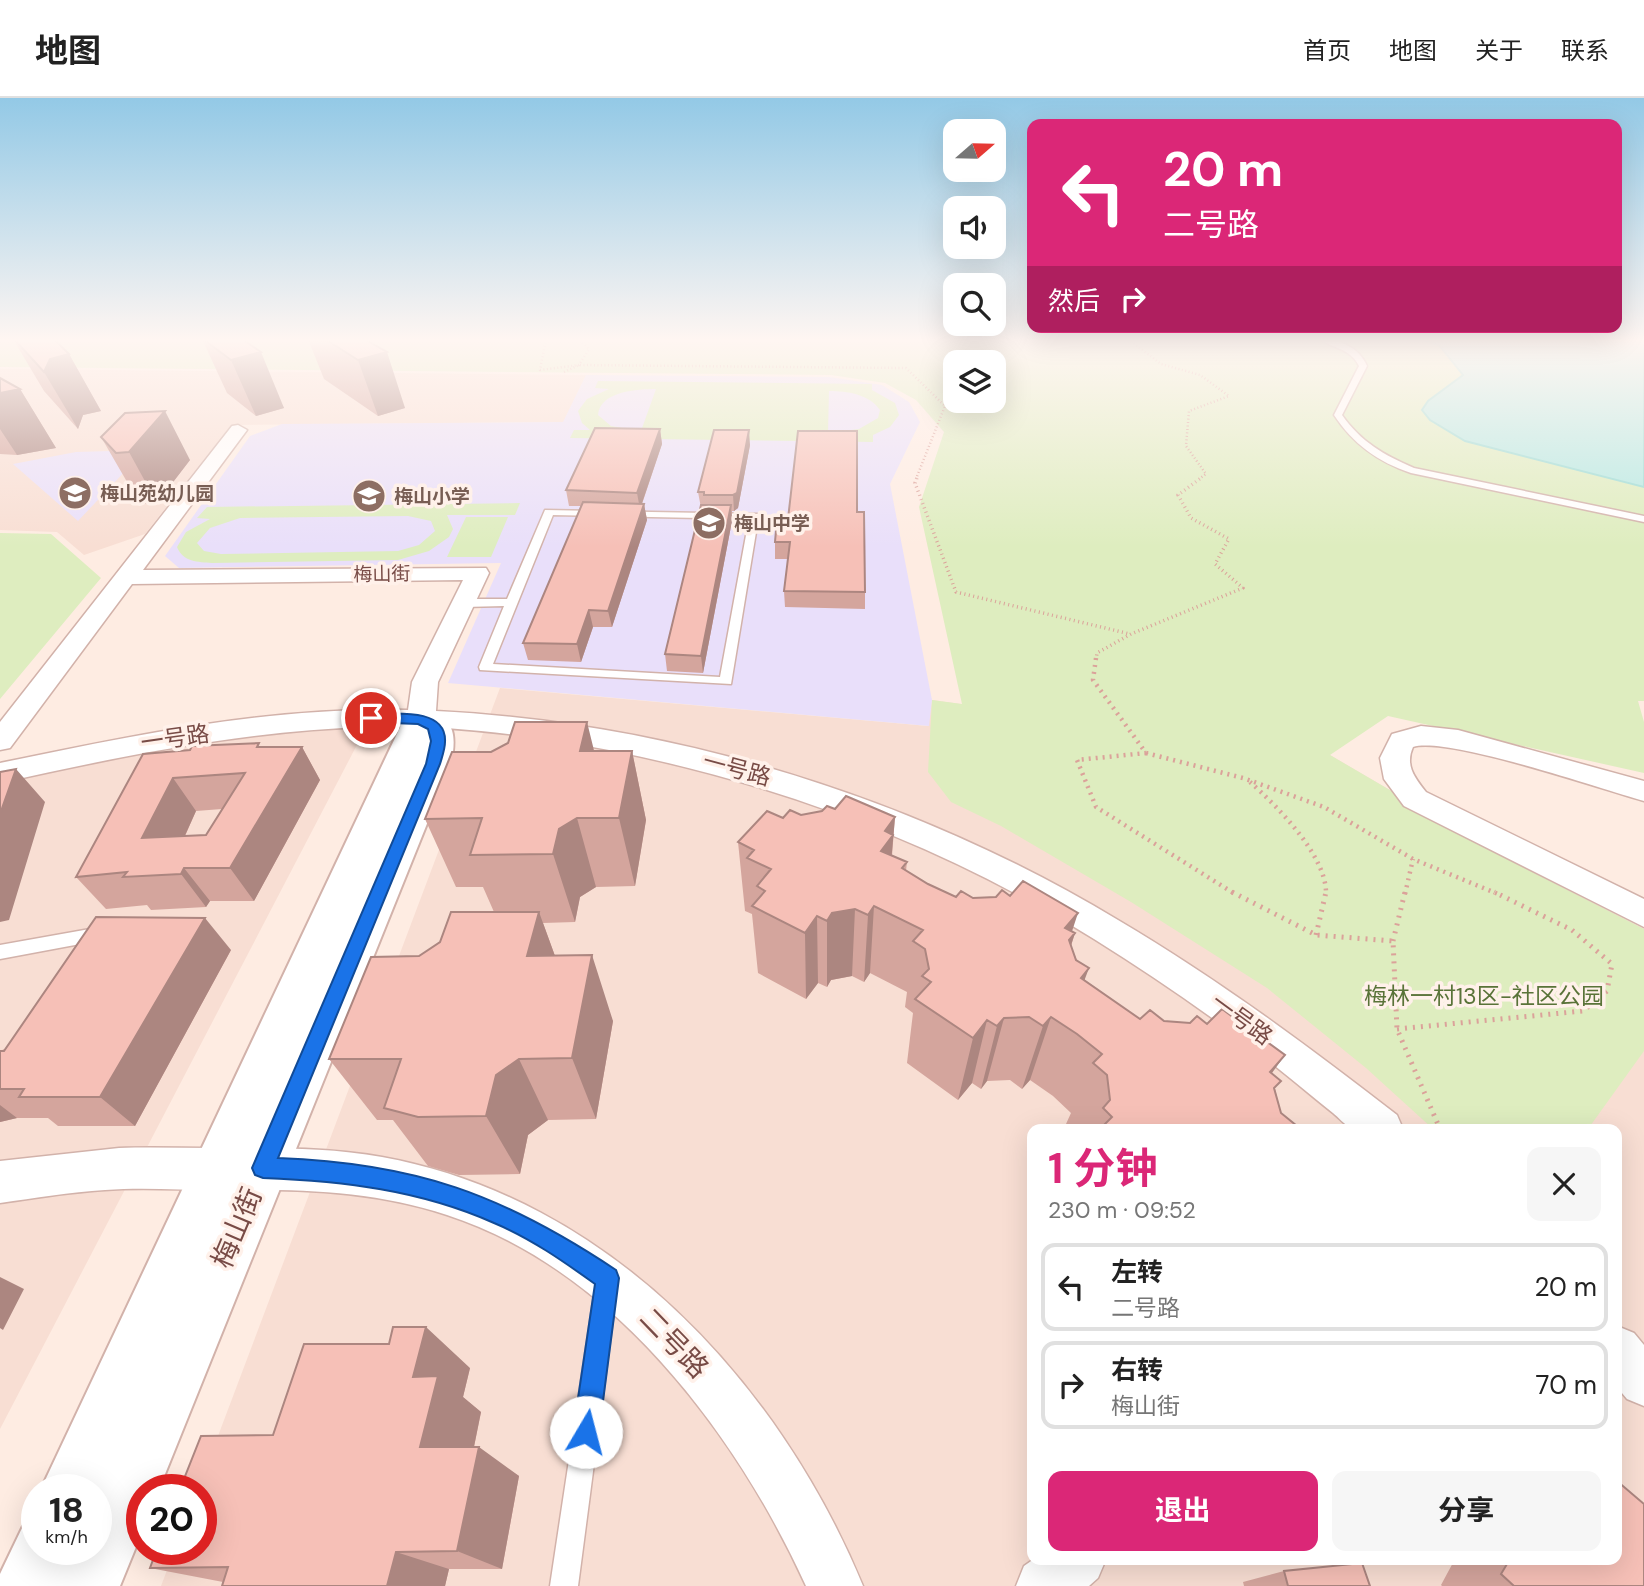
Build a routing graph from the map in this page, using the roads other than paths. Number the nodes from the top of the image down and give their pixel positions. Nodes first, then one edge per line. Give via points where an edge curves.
1 (1341, 408) edge
2 (238, 430) edge
3 (1644, 519) edge
4 (127, 577) junction
5 (464, 603) junction
6 (512, 603) junction
7 (421, 719) junction
8 (0, 741) edge
9 (0, 773) edge
10 (1644, 791) edge
11 (1644, 914) edge
12 (115, 932) edge
13 (0, 951) edge
14 (1376, 1124) edge
15 (241, 1168) junction
16 (0, 1182) edge
17 (607, 1278) junction
18 (1622, 1356) edge
19 (1644, 1382) edge
20 (81, 1474) edge
21 (39, 1565) edge
22 (1071, 1565) edge
23 (29, 1586) edge
24 (86, 1586) edge
25 (564, 1586) edge
26 (835, 1586) edge
27 (1044, 1586) edge

1 - 3 lane via 1338,415 1351,436 1384,459 1411,470
2 - 4 street
4 - 5 street, 梅山街 via 478,573
4 - 8 street
5 - 6 lane
5 - 7 street, 梅山街 via 425,682
6 - 6 lane via 549,512 755,516 726,681 485,667
7 - 9 street, 一号路 via 278,724 144,742
7 - 14 street, 一号路 via 527,727 632,743 736,766 842,800 951,845 1065,904 1188,979 1322,1077
7 - 15 street, 梅山街 via 434,727 439,741 433,764
10 - 11 street via 1458,739 1421,734 1402,741 1394,758 1399,779 1415,799
12 - 13 lane
15 - 16 street, 二号路 via 106,1169
15 - 17 street, 二号路 via 325,1170 386,1178 444,1193 555,1242
15 - 20 street, 梅山街
15 - 24 street, 梅山街
17 - 25 lane
17 - 26 street, 二号路 via 668,1332 726,1400 782,1483
18 - 19 street
21 - 23 street
22 - 27 street

